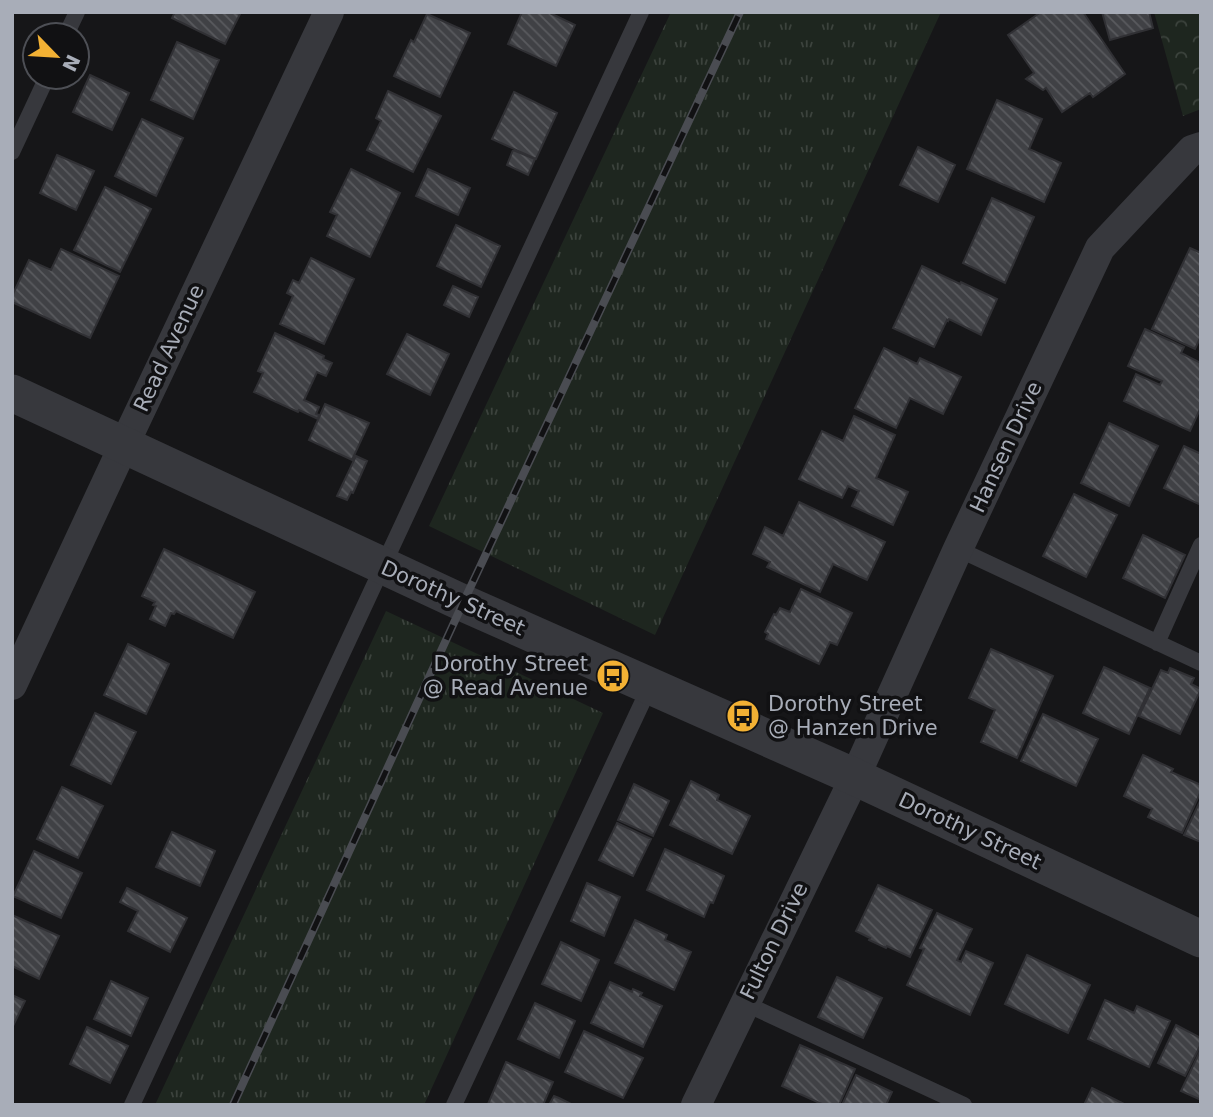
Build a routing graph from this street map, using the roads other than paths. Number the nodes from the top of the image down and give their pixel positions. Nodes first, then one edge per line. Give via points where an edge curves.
1 (329, 12) edge
2 (641, 12) edge
3 (39, 91) edge
4 (17, 129) edge
5 (1201, 147) edge
6 (12, 152) edge
7 (12, 393) edge
8 (124, 445) junction
9 (1201, 545) edge
10 (958, 548) junction
11 (383, 566) junction
12 (1157, 643) junction
13 (1201, 663) edge
14 (12, 685) edge
15 (650, 686) junction
16 (855, 777) junction
17 (1201, 939) edge
18 (744, 1003) junction
19 (132, 1105) edge
20 (454, 1105) edge
21 (696, 1105) edge
22 (964, 1105) edge

1 - 8 street, Read Avenue
2 - 11 lane
3 - 4 lane
4 - 6 lane
5 - 10 street, Hansen Drive via 1192,150 1100,247
7 - 8 street, Dorothy Street
8 - 11 street, Dorothy Street
8 - 14 street, Read Avenue
9 - 12 lane
10 - 12 lane
10 - 16 street, Hansen Drive
11 - 15 street, Dorothy Street
11 - 19 lane
12 - 13 lane
15 - 16 street, Dorothy Street
15 - 20 lane
16 - 17 street, Dorothy Street
16 - 18 street, Fulton Drive
18 - 21 street, Fulton Drive
18 - 22 lane

